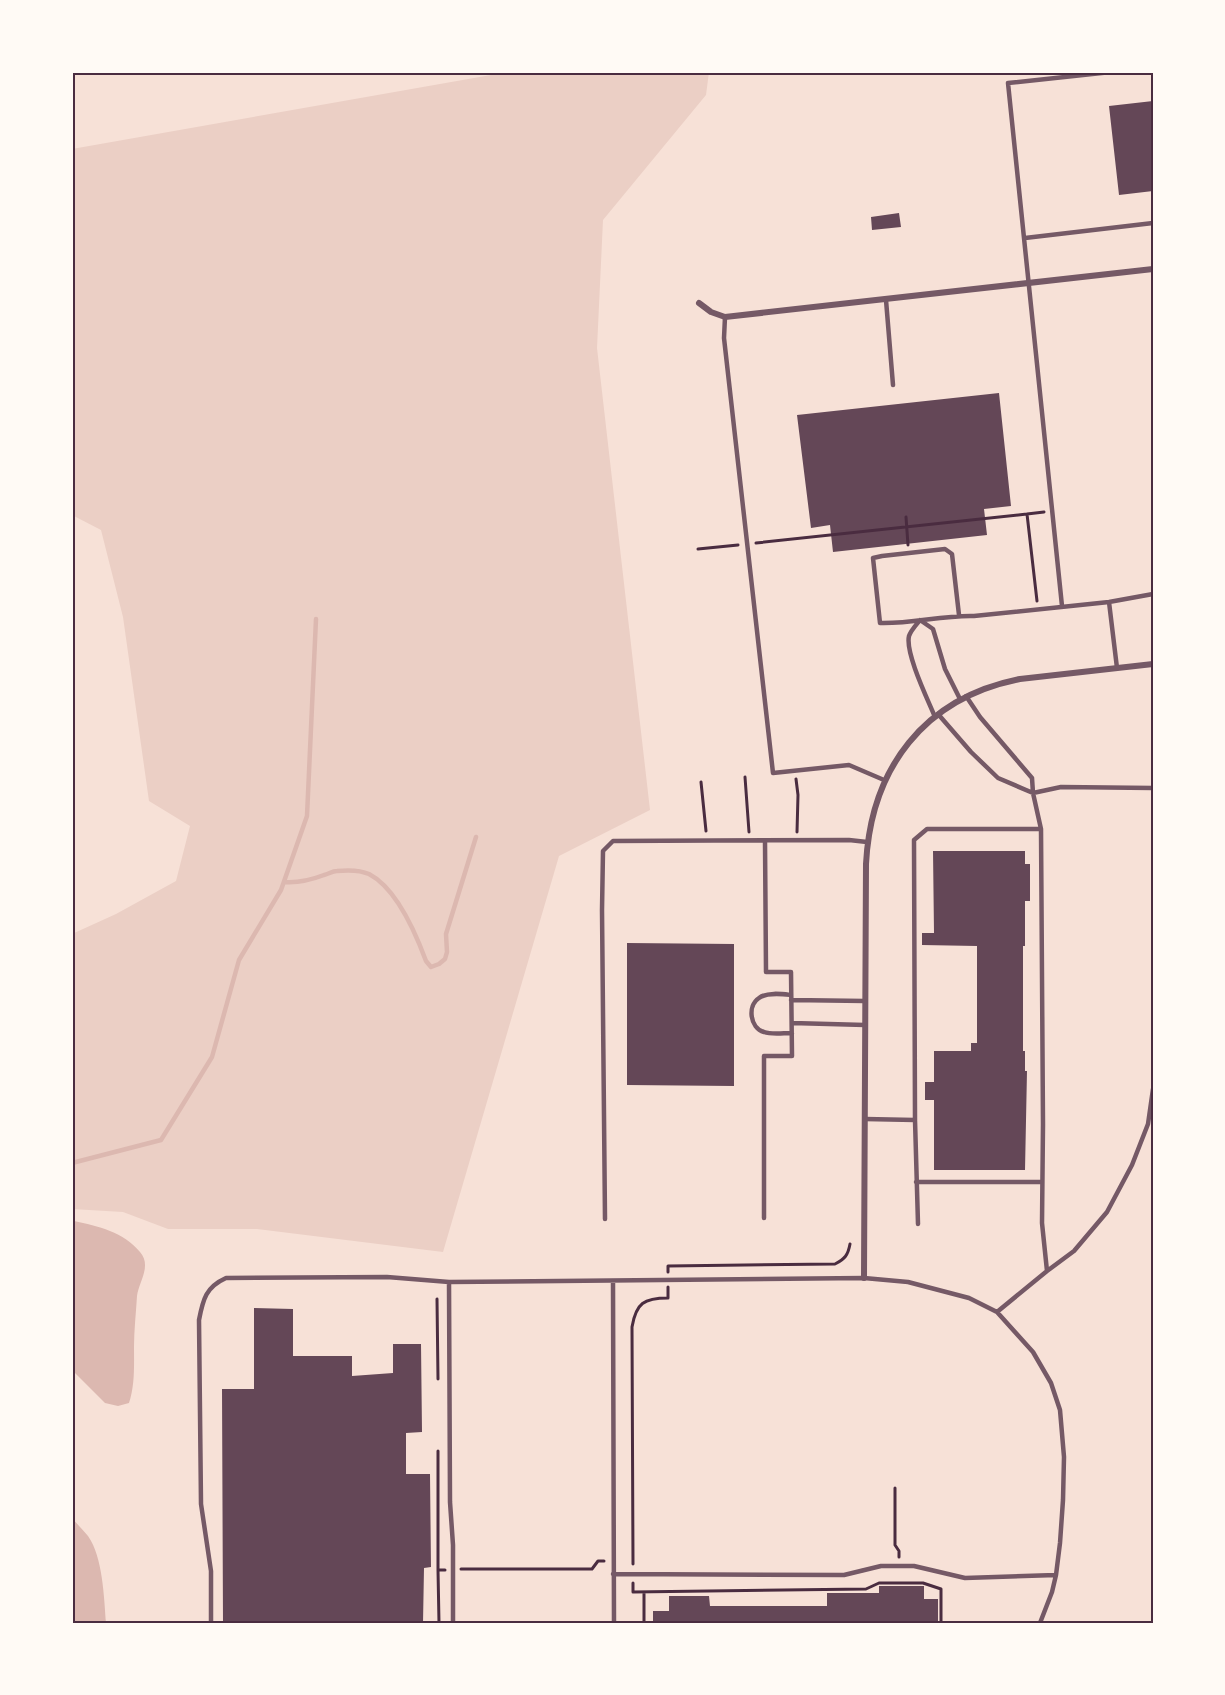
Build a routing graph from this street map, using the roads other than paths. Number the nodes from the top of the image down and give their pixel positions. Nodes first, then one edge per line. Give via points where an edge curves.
1 (1111, 72) edge
2 (1153, 223) edge
3 (1025, 238) junction
4 (1153, 269) edge
5 (1028, 283) junction
6 (886, 300) junction
7 (699, 303) dead end
8 (725, 317) junction
9 (893, 385) dead end
10 (1153, 594) edge
11 (1109, 602) junction
12 (1062, 606) junction
13 (959, 615) junction
14 (920, 620) junction
15 (1153, 664) edge
16 (1116, 668) junction
17 (963, 697) junction
18 (936, 716) junction
19 (884, 780) junction
20 (1153, 788) edge
21 (1033, 793) junction
22 (1041, 830) junction
23 (765, 842) junction
24 (867, 842) junction
25 (791, 998) junction
26 (865, 1001) junction
27 (792, 1023) junction
28 (865, 1025) junction
29 (792, 1033) junction
30 (1153, 1089) edge
31 (865, 1119) junction
32 (915, 1120) junction
33 (916, 1182) junction
34 (1042, 1182) junction
35 (764, 1218) dead end
36 (604, 1219) dead end
37 (918, 1224) dead end
38 (1047, 1271) junction
39 (864, 1278) junction
40 (613, 1281) junction
41 (449, 1282) junction
42 (997, 1312) junction
43 (613, 1574) junction
44 (1056, 1575) junction
45 (211, 1623) edge
46 (453, 1623) edge
47 (614, 1623) edge
48 (1040, 1623) edge

1 - 3 lane via 1008,82
2 - 3 lane
3 - 5 lane
4 - 5 street
5 - 6 street
5 - 12 lane
6 - 8 street
6 - 9 lane
7 - 8 street
8 - 19 lane via 724,338 772,773 849,765
10 - 11 lane
11 - 12 lane
11 - 16 lane
12 - 13 lane
13 - 14 lane
13 - 14 lane via 952,554 945,549 873,558 880,623
14 - 17 lane via 933,629 945,669
14 - 18 lane via 909,635 910,647 915,669
15 - 16 street
16 - 17 street via 1010,681
17 - 18 street
17 - 21 lane via 1032,778
18 - 19 street via 908,744
18 - 21 lane via 998,778
19 - 24 street
20 - 21 lane via 1061,787
21 - 22 lane
22 - 32 lane via 927,829 914,840
22 - 34 lane
23 - 24 lane
23 - 25 lane via 766,972 791,972
23 - 36 lane via 613,842 603,851
24 - 26 street
25 - 26 lane
25 - 27 lane
25 - 29 lane via 768,994 759,997 752,1014 758,1030
26 - 28 street
27 - 28 lane
27 - 29 lane
28 - 31 street
29 - 35 lane via 792,1056 764,1056
30 - 38 lane via 1148,1124 1107,1212 1074,1251
31 - 32 lane
31 - 39 street
32 - 33 lane
33 - 34 lane
33 - 37 lane
34 - 38 lane
38 - 42 lane
39 - 40 lane
39 - 42 lane via 908,1282 969,1298
40 - 41 lane
40 - 43 lane
41 - 45 lane via 387,1277 226,1278 208,1291 199,1320 199,1366 201,1504 211,1571
41 - 46 lane
42 - 44 lane via 1033,1352 1051,1383 1060,1410 1064,1457
43 - 44 lane via 844,1575 881,1566 914,1566 965,1578
43 - 47 lane
44 - 48 lane

